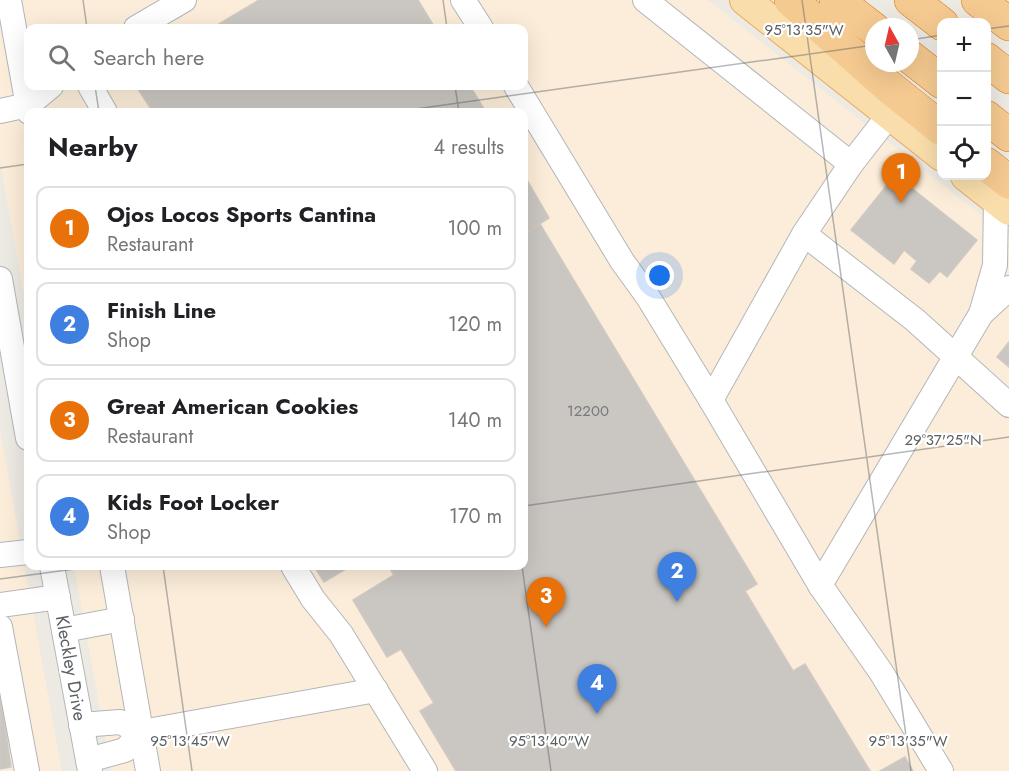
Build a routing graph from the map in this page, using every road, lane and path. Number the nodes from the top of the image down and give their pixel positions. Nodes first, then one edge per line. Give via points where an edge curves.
1 (9, 0) edge
2 (184, 0) edge
3 (463, 0) edge
4 (645, 0) edge
5 (745, 0) edge
6 (791, 0) edge
7 (836, 0) edge
8 (911, 0) edge
9 (978, 0) edge
10 (937, 20) edge
11 (865, 22) edge
12 (143, 24) edge
13 (478, 24) edge
14 (1009, 24) edge
15 (991, 62) edge
16 (919, 64) edge
17 (1009, 77) edge
18 (937, 78) edge
19 (24, 82) edge
20 (26, 90) edge
21 (47, 90) edge
22 (92, 90) edge
23 (518, 90) edge
24 (29, 108) edge
25 (30, 108) edge
26 (103, 108) edge
27 (24, 109) edge
28 (0, 111) edge
29 (890, 114) junction
30 (991, 120) edge
31 (938, 126) edge
32 (1009, 135) edge
33 (937, 152) edge
34 (851, 164) junction
35 (991, 171) edge
36 (973, 180) edge
37 (1005, 197) edge
38 (804, 234) junction
39 (0, 280) edge
40 (1009, 288) edge
41 (981, 314) junction
42 (5, 335) edge
43 (956, 358) junction
44 (711, 400) junction
45 (1009, 405) edge
46 (24, 420) edge
47 (24, 552) edge
48 (0, 555) edge
49 (53, 570) edge
50 (113, 570) edge
51 (296, 570) edge
52 (820, 585) junction
53 (58, 597) junction
54 (0, 605) edge
55 (122, 619) junction
56 (0, 627) edge
57 (64, 630) junction
58 (376, 690) junction
59 (81, 725) junction
60 (142, 732) junction
61 (89, 765) edge
62 (27, 771) edge
63 (148, 771) edge
64 (425, 771) edge
65 (940, 771) edge

1 - 19 street
2 - 12 street
3 - 13 street
4 - 34 street
5 - 29 main road
6 - 31 highway
7 - 11 highway
8 - 10 highway
9 - 14 highway
15 - 17 highway
16 - 18 highway
20 - 24 street
21 - 25 street
22 - 26 street
23 - 44 street
27 - 28 street
29 - 33 main road
29 - 34 street
30 - 32 highway
34 - 38 street
35 - 37 highway
36 - 37 main road
37 - 41 street via 995,265
38 - 43 street via 915,320
38 - 44 street
39 - 42 street
40 - 41 street
41 - 43 street
42 - 46 street
43 - 45 street
43 - 52 street
44 - 52 street
47 - 48 street
49 - 53 street, Kleckley Drive
50 - 55 street
51 - 58 street
52 - 65 street via 881,672
53 - 54 street
53 - 57 street, Kleckley Drive
55 - 57 street
55 - 60 street
56 - 62 street
57 - 59 street, Kleckley Drive
58 - 60 street
58 - 64 street
59 - 60 street via 120,722
59 - 61 street, Kleckley Drive
60 - 61 street via 125,750
60 - 63 street

